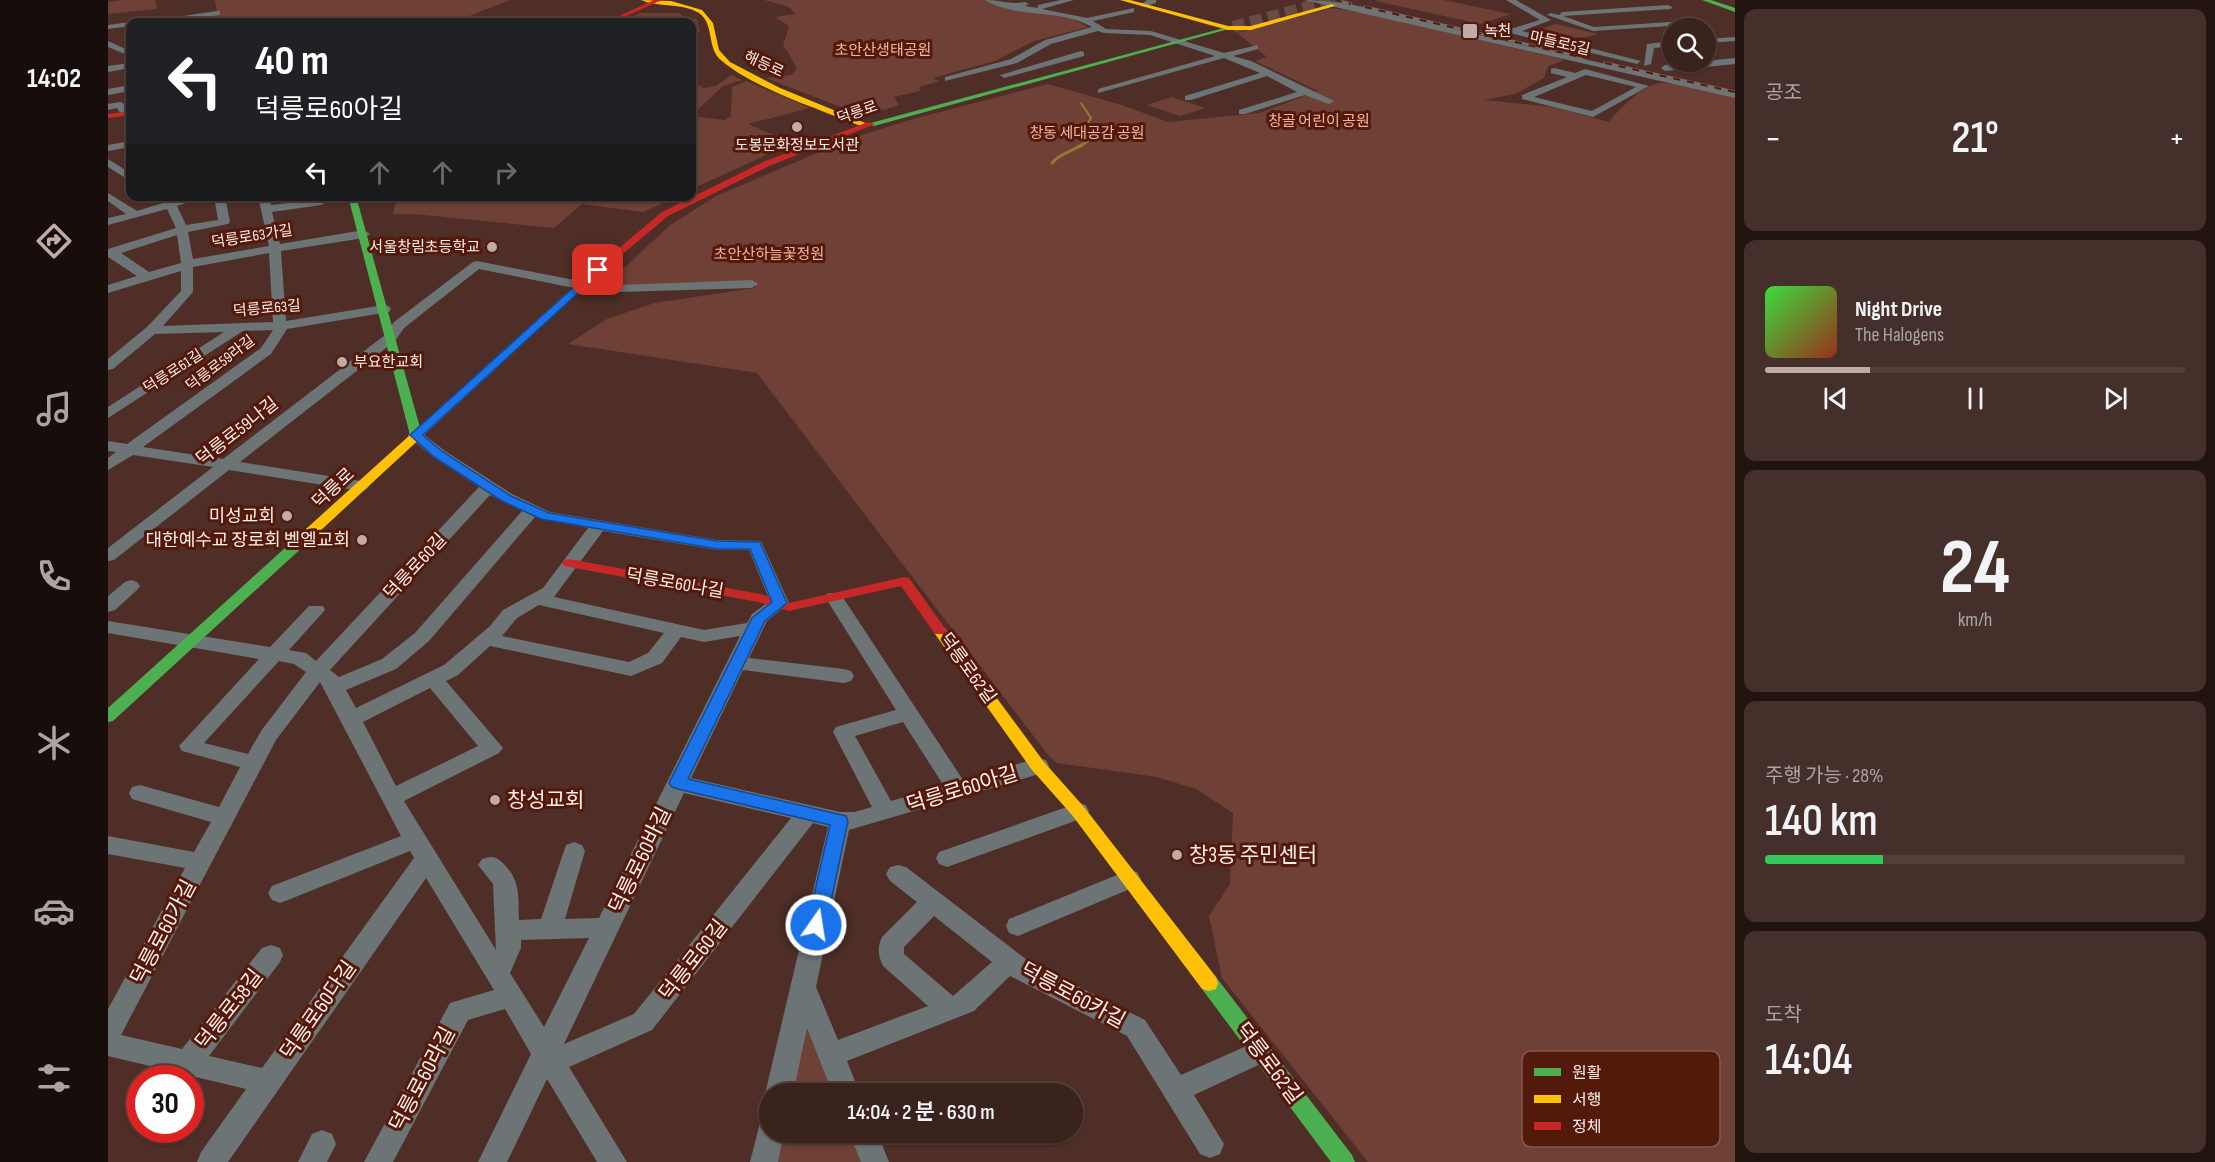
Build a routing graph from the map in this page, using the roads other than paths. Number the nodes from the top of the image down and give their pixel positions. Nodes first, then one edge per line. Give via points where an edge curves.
1 (653, 0) edge
2 (989, 0) edge
3 (1042, 0) edge
4 (1070, 0) edge
5 (1512, 1) edge
6 (1532, 1) edge
7 (1709, 1) edge
8 (1137, 4) edge
9 (1308, 5) edge
10 (1014, 7) junction
11 (1338, 7) joint
12 (1668, 7) dead end
13 (1030, 9) junction
14 (1093, 10) dead end
15 (1735, 11) edge
16 (218, 13) dead end
17 (1068, 15) junction
18 (1547, 15) junction
19 (179, 18) edge
20 (617, 18) edge
21 (1088, 20) junction
22 (1662, 24) edge
23 (126, 25) edge
24 (108, 27) edge
25 (1098, 28) junction
26 (1231, 28) junction
27 (1154, 34) junction
28 (1176, 37) junction
29 (1735, 39) edge
30 (1716, 40) edge
31 (1662, 45) edge
32 (1255, 47) dead end
33 (1263, 53) dead end
34 (1081, 54) dead end
35 (1225, 56) junction
36 (1014, 60) junction
37 (1241, 61) junction
38 (1735, 62) edge
39 (1647, 64) junction
40 (1716, 64) edge
41 (1032, 66) junction
42 (126, 67) edge
43 (1662, 67) edge
44 (108, 69) edge
45 (1554, 71) dead end
46 (1682, 72) edge
47 (1269, 73) junction
48 (1576, 76) junction
49 (1700, 76) dead end
50 (989, 80) dead end
51 (1281, 80) junction
52 (1723, 82) dead end
53 (1735, 85) edge
54 (968, 87) dead end
55 (126, 89) edge
56 (1101, 91) dead end
57 (108, 92) edge
58 (1305, 92) junction
59 (1120, 95) dead end
60 (1735, 95) edge
61 (1227, 97) dead end
62 (1188, 98) dead end
63 (1329, 101) dead end
64 (108, 107) edge
65 (126, 111) edge
66 (1242, 112) dead end
67 (126, 113) edge
68 (108, 116) edge
69 (866, 125) junction
70 (126, 146) edge
71 (108, 148) edge
72 (108, 162) edge
73 (126, 175) edge
74 (126, 178) edge
75 (108, 180) edge
76 (108, 196) edge
77 (696, 199) edge
78 (164, 201) edge
79 (166, 201) edge
80 (220, 201) edge
81 (265, 201) edge
82 (303, 201) edge
83 (314, 201) edge
84 (354, 201) edge
85 (691, 201) edge
86 (321, 202) dead end
87 (268, 209) junction
88 (134, 214) junction
89 (113, 220) edge
90 (181, 232) junction
91 (364, 234) junction
92 (147, 242) junction
93 (275, 249) junction
94 (110, 252) edge
95 (187, 265) junction
96 (147, 277) junction
97 (582, 284) junction
98 (752, 284) dead end
99 (108, 289) edge
100 (384, 309) junction
101 (280, 326) junction
102 (239, 328) junction
103 (152, 330) junction
104 (390, 338) junction
105 (108, 366) edge
106 (452, 403) junction
107 (408, 405) junction
108 (108, 414) edge
109 (416, 435) junction
110 (108, 446) edge
111 (130, 450) junction
112 (108, 465) edge
113 (224, 465) junction
114 (361, 486) junction
115 (488, 487) junction
116 (532, 510) junction
117 (599, 525) junction
118 (108, 556) edge
119 (569, 563) junction
120 (131, 586) dead end
121 (834, 597) junction
122 (537, 599) junction
123 (780, 603) junction
124 (108, 606) edge
125 (316, 610) dead end
126 (108, 627) edge
127 (754, 628) junction
128 (676, 630) junction
129 (487, 639) junction
130 (190, 642) junction
131 (274, 655) junction
132 (737, 663) junction
133 (844, 676) dead end
134 (326, 679) junction
135 (433, 679) junction
136 (908, 713) junction
137 (108, 717) edge
138 (351, 719) junction
139 (253, 763) junction
140 (1038, 765) junction
141 (678, 783) junction
142 (958, 791) junction
143 (140, 794) dead end
144 (392, 798) junction
145 (1078, 811) junction
146 (886, 812) junction
147 (808, 813) junction
148 (224, 817) junction
149 (840, 821) junction
150 (108, 845) edge
151 (420, 849) junction
152 (574, 850) dead end
153 (947, 858) dead end
154 (200, 862) junction
155 (490, 865) dead end
156 (898, 874) dead end
157 (1129, 879) junction
158 (280, 894) dead end
159 (933, 902) junction
160 (1018, 926) dead end
161 (606, 928) junction
162 (550, 929) junction
163 (508, 930) junction
164 (271, 955) dead end
165 (1009, 961) junction
166 (504, 986) junction
167 (803, 987) junction
168 (949, 1009) junction
169 (108, 1034) edge
170 (108, 1044) edge
171 (1260, 1052) junction
172 (544, 1053) junction
173 (831, 1055) junction
174 (187, 1063) junction
175 (267, 1082) junction
176 (781, 1083) edge
177 (842, 1083) edge
178 (1176, 1090) junction
179 (768, 1143) edge
180 (867, 1143) edge
181 (1210, 1144) dead end
182 (211, 1162) edge
183 (378, 1162) edge
184 (492, 1162) edge
185 (613, 1162) edge
186 (764, 1162) edge
187 (875, 1162) edge
188 (1344, 1162) edge

1 - 20 main road
1 - 69 main road, 해등로 via 700,12 710,21 713,48 739,71
2 - 10 street
3 - 10 street
4 - 13 street
5 - 6 street
5 - 18 street
7 - 15 main road
8 - 21 street
8 - 26 main road
9 - 11 main road
9 - 26 main road via 1251,28
9 - 26 main road via 1304,10 1283,8 1231,22
10 - 13 street
11 - 60 street, 마들로5길
12 - 18 street
13 - 17 street
14 - 17 street
16 - 19 street
17 - 21 street
18 - 22 street via 1593,29
18 - 39 street via 1547,20 1513,31
21 - 25 street
23 - 24 street
25 - 27 street
25 - 36 street via 1048,42
26 - 28 main road, 덕릉로
27 - 28 street
27 - 28 street
28 - 35 street
28 - 69 main road, 덕릉로
29 - 30 street
31 - 39 street via 1650,46
32 - 35 street
33 - 37 street
34 - 41 street
35 - 37 street
35 - 56 street
36 - 41 street
36 - 54 street via 948,79
37 - 47 street
37 - 59 street
38 - 40 street
39 - 43 street
41 - 50 street
42 - 44 street
45 - 48 street
46 - 49 street
47 - 51 street
47 - 62 street
48 - 48 street via 1585,72 1644,86 1593,114 1525,97
51 - 58 street
51 - 61 street
52 - 53 street
55 - 57 street
58 - 63 street
58 - 66 street
64 - 65 street via 120,105
67 - 68 main road
69 - 77 main road, 덕릉로 via 766,164
70 - 71 street
72 - 73 street
74 - 75 street
76 - 88 street
78 - 88 street
79 - 90 street
80 - 90 street via 224,222
81 - 87 street
82 - 87 street
83 - 86 street
84 - 91 main road
85 - 97 main road, 덕릉로 via 665,214
87 - 93 street
88 - 89 street
89 - 92 street
90 - 92 street
90 - 95 street
91 - 93 street, 덕릉로63가길
91 - 100 main road
92 - 94 street
93 - 95 street, 덕릉로63가길
93 - 101 street
94 - 96 street
95 - 96 street, 덕릉로63가길
95 - 103 street via 187,292
96 - 99 street, 덕릉로63가길
97 - 98 street via 654,288
97 - 104 street via 477,265 399,325
97 - 106 main road, 덕릉로
100 - 101 street, 덕릉로63길
100 - 104 main road
101 - 102 street, 덕릉로63길
101 - 111 street, 덕릉로59라길 via 267,351
102 - 103 street, 덕릉로63길
102 - 108 street, 덕릉로61길
103 - 105 street
104 - 107 main road
104 - 113 street, 덕릉로59나길
106 - 107 main road via 426,408
106 - 109 main road, 덕릉로
107 - 109 main road
109 - 114 main road, 덕릉로
109 - 115 street
110 - 111 street
111 - 112 street, 덕릉로59라길
111 - 113 street
113 - 114 street
113 - 118 street, 덕릉로59나길
114 - 130 main road, 덕릉로
115 - 116 street
115 - 134 street, 덕릉로60길
116 - 117 street
116 - 134 street via 422,637 388,664
117 - 119 street
117 - 123 street via 717,545 755,545
119 - 122 street via 549,592
119 - 123 main road, 덕릉로60나길
120 - 124 street
121 - 123 main road, 덕릉로62길 via 789,607
121 - 136 street
121 - 140 main road, 덕릉로62길 via 904,581
122 - 128 street
122 - 129 street via 510,614
123 - 127 street, 덕릉로60바길 via 759,618
125 - 131 street
126 - 130 street
127 - 128 street via 704,636
127 - 132 street, 덕릉로60바길
128 - 129 street via 655,658 630,669
129 - 135 street via 451,670
130 - 131 street
130 - 137 main road, 덕릉로
131 - 134 street via 299,658
131 - 139 street via 189,746
132 - 133 street
132 - 141 street, 덕릉로60바길
134 - 138 street
134 - 139 street, 덕릉로60가길 via 268,736
135 - 138 street
135 - 144 street via 492,748
136 - 142 street
136 - 146 street, 덕릉로60아길 via 843,732
138 - 144 street
139 - 148 street, 덕릉로60가길
140 - 142 street, 덕릉로60아길
140 - 145 main road, 덕릉로62길
141 - 147 street, 덕릉로60아길
141 - 161 street, 덕릉로60바길
142 - 146 street, 덕릉로60아길
143 - 148 street
144 - 151 street
145 - 153 street
145 - 157 main road, 덕릉로62길
146 - 149 street, 덕릉로60아길
147 - 149 street, 덕릉로60아길
147 - 172 street, 덕릉로60길 via 643,1022 566,1056
148 - 154 street, 덕릉로60가길
149 - 167 street
150 - 154 street, 덕릉로60가길
151 - 158 street
151 - 166 street
151 - 175 street, 덕릉로60다길
152 - 162 street
154 - 169 street, 덕릉로60가길
155 - 163 street via 506,881
156 - 159 street, 덕릉로60카길
157 - 160 street
157 - 171 main road, 덕릉로62길
159 - 165 street, 덕릉로60카길
159 - 168 street via 891,944 892,959
161 - 162 street, 덕릉로60바길
161 - 172 street, 덕릉로60바길
162 - 163 street, 덕릉로60바길
163 - 166 street
164 - 174 street, 덕릉로58길
165 - 168 street, 덕릉로60카길 via 965,1003
165 - 178 street, 덕릉로60카길 via 1136,1028
166 - 172 street
166 - 183 street, 덕릉로60라길 via 459,1011
167 - 173 street
167 - 176 street
168 - 173 street, 덕릉로60카길
170 - 174 street, 덕릉로58길
171 - 178 street
171 - 188 main road, 덕릉로62길
172 - 184 street, 덕릉로60바길
172 - 185 street
173 - 177 street
174 - 175 street, 덕릉로58길
175 - 182 street, 덕릉로60다길
178 - 181 street, 덕릉로60카길
179 - 186 street
180 - 187 street

